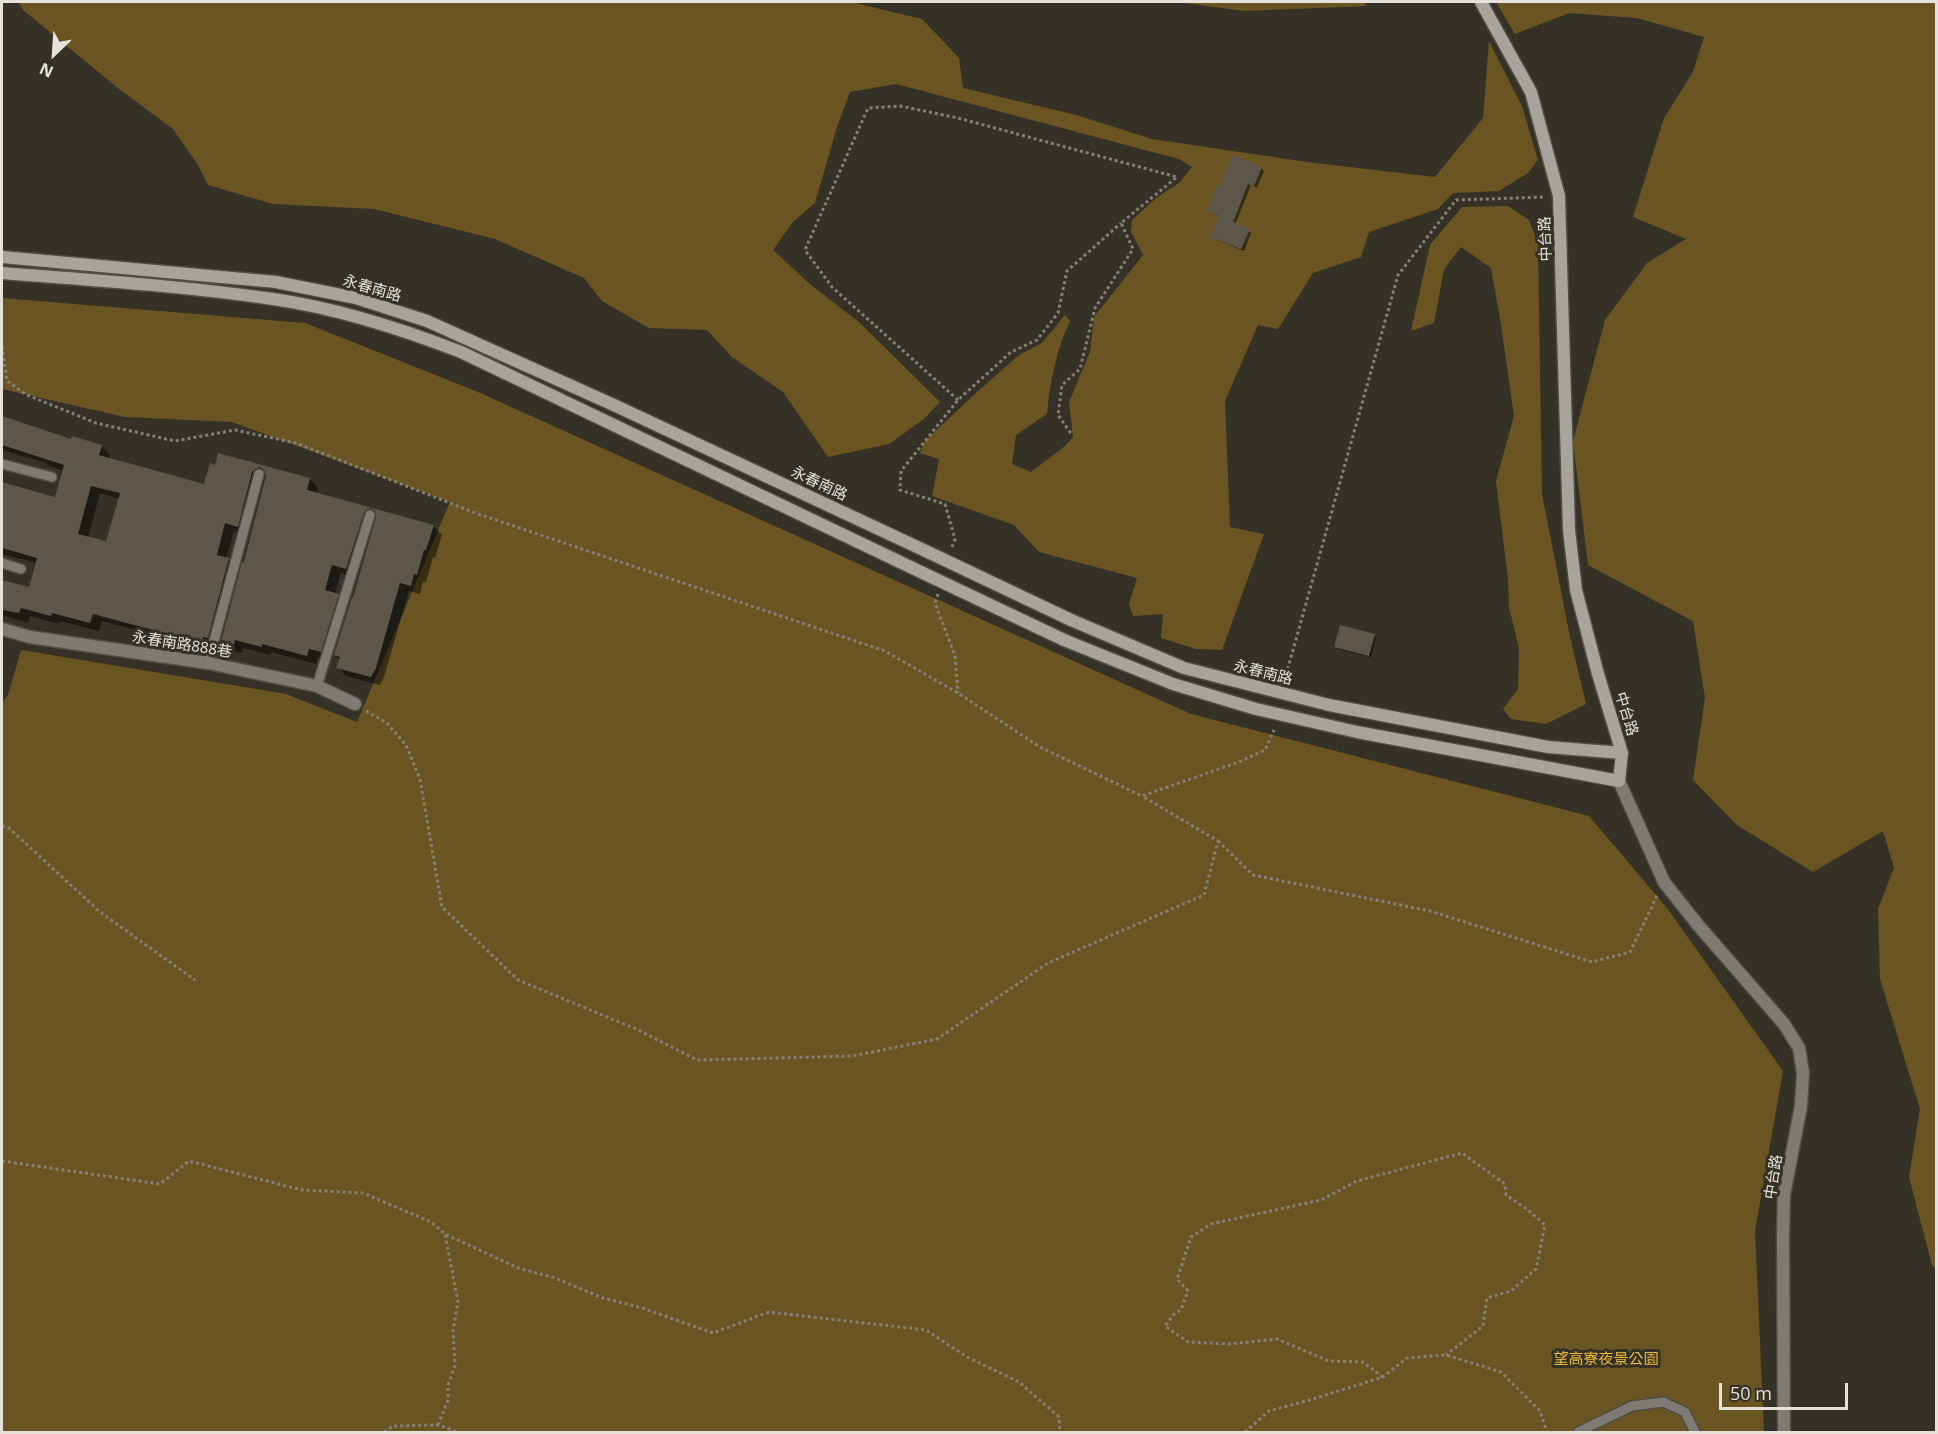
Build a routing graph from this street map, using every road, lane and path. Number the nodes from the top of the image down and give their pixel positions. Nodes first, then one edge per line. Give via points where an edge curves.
1 (1481, 2) edge
2 (1560, 196) junction
3 (1121, 223) junction
4 (2, 257) edge
5 (2, 273) edge
6 (2, 346) edge
7 (958, 400) junction
8 (1072, 435) dead end
9 (2, 464) edge
10 (259, 474) dead end
11 (52, 477) dead end
12 (370, 515) dead end
13 (951, 550) dead end
14 (2, 563) edge
15 (21, 569) dead end
16 (939, 592) dead end
17 (2, 629) edge
18 (208, 663) junction
19 (1286, 675) dead end
20 (317, 686) junction
21 (957, 693) junction
22 (355, 704) joint
23 (1274, 730) dead end
24 (1622, 753) junction
25 (1619, 782) junction
26 (1142, 796) junction
27 (2, 826) edge
28 (1218, 841) junction
29 (1664, 882) junction
30 (195, 980) dead end
31 (2, 1161) edge
32 (446, 1233) junction
33 (1446, 1355) junction
34 (1383, 1377) junction
35 (438, 1425) junction
36 (384, 1432) edge
37 (458, 1432) edge
38 (1060, 1432) edge
39 (1245, 1432) edge
40 (1547, 1432) edge
41 (1578, 1432) edge
42 (1695, 1432) edge
43 (1785, 1432) edge

1 - 2 street, 中台路 via 1531,92
2 - 19 path via 1456,200 1398,275
2 - 24 street, 中台路 via 1569,530 1576,590
3 - 7 path via 1067,271 1058,313 1037,340 1011,352
3 - 7 path via 1177,177 958,118 900,106 868,108 805,249 832,287
3 - 8 path via 1132,249 1095,308 1080,369 1062,385 1058,415
4 - 24 street, 永春南路, bridge via 276,282 356,298 427,321 1071,620 1184,668 1329,705 1548,747
5 - 25 street, bridge via 275,299 419,336 461,352 1064,639 1173,684 1256,709 1357,732
6 - 21 path via 7,381 27,395 96,423 175,441 235,430 296,443 478,514 885,651
7 - 13 path via 901,471 900,490 945,504 955,539
9 - 11 lane
10 - 18 lane
12 - 20 lane
14 - 15 lane
16 - 21 path via 935,603 955,656
17 - 18 street, 永春南路888巷 via 30,637
18 - 20 street, 永春南路888巷
20 - 22 street, 永春南路888巷
21 - 26 path via 1040,747
22 - 28 path via 387,723 406,745 420,779 442,907 518,980 636,1029 697,1060 852,1056 937,1039 1048,963 1204,895
23 - 26 path via 1265,750
24 - 25 street, 中台路
25 - 29 street, 中台路
26 - 28 path
27 - 30 path via 9,828 100,912
28 - 29 path via 1252,875 1430,911 1592,962 1630,952
29 - 43 street, 中台路 via 1784,1024 1799,1048 1803,1073 1801,1106 1784,1195
31 - 32 path via 160,1184 189,1161 302,1190 363,1193 431,1222
32 - 35 path via 458,1302 453,1330 455,1366
32 - 38 path via 518,1268 713,1333 769,1312 926,1330 967,1357 1019,1382 1059,1417
33 - 34 path via 1407,1358
33 - 34 path via 1483,1326 1487,1298 1511,1291 1536,1269 1545,1225 1506,1195 1505,1184 1462,1153 1357,1180 1321,1200 1211,1224 1191,1237 1177,1279 1188,1291 1181,1310 1165,1326 1188,1342 1229,1344 1277,1339 1329,1361 1363,1362
33 - 40 path via 1501,1372 1540,1411
34 - 39 path via 1269,1411
35 - 36 path via 393,1426
35 - 37 path
41 - 42 lane via 1632,1406 1663,1402 1685,1412

